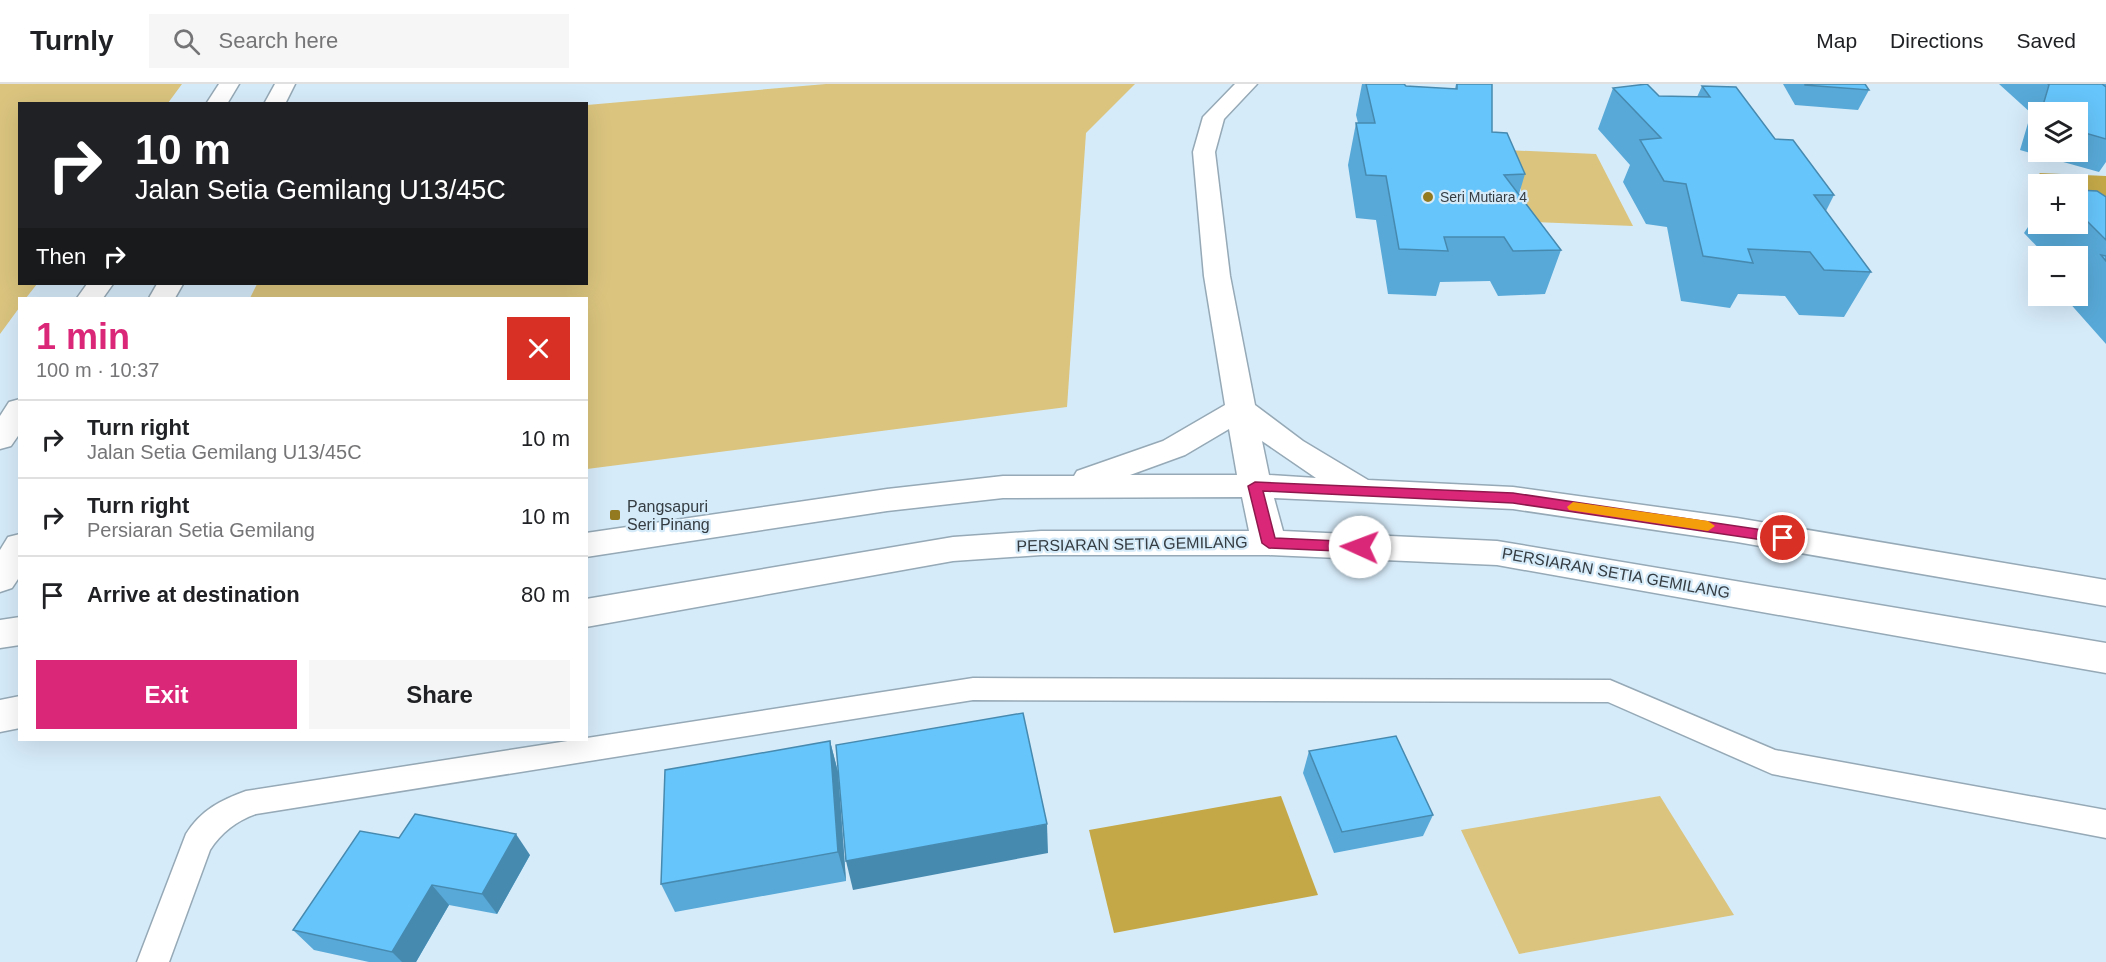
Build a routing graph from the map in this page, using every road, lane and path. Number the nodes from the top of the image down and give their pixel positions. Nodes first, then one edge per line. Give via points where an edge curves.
1 (229, 84) edge
2 (285, 84) edge
3 (1247, 84) edge
4 (217, 102) edge
5 (275, 102) edge
6 (1241, 409) junction
7 (18, 412) edge
8 (0, 440) edge
9 (1067, 486) junction
10 (1255, 486) junction
11 (1361, 491) junction
12 (1269, 543) junction
13 (588, 545) edge
14 (18, 549) edge
15 (0, 579) edge
16 (2106, 592) edge
17 (588, 613) edge
18 (18, 631) edge
19 (0, 634) edge
20 (2106, 658) edge
21 (18, 712) edge
22 (0, 716) edge
23 (2106, 824) edge
24 (153, 962) edge

1 - 4 street
2 - 5 street
3 - 6 street via 1214,117 1204,152 1216,276
6 - 9 street via 1174,448
6 - 10 street
6 - 11 street via 1292,448
7 - 8 street
9 - 10 street
9 - 13 street via 1003,487 887,500
10 - 11 street
10 - 12 street
11 - 16 street via 1513,498 1749,532
12 - 17 street, PERSIARAN SETIA GEMILANG via 1041,543 952,549
12 - 20 street, PERSIARAN SETIA GEMILANG via 1497,552
14 - 15 street
18 - 19 street
21 - 22 street
23 - 24 lane via 1772,762 1610,691 973,689 256,801 234,808 217,818 197,844

